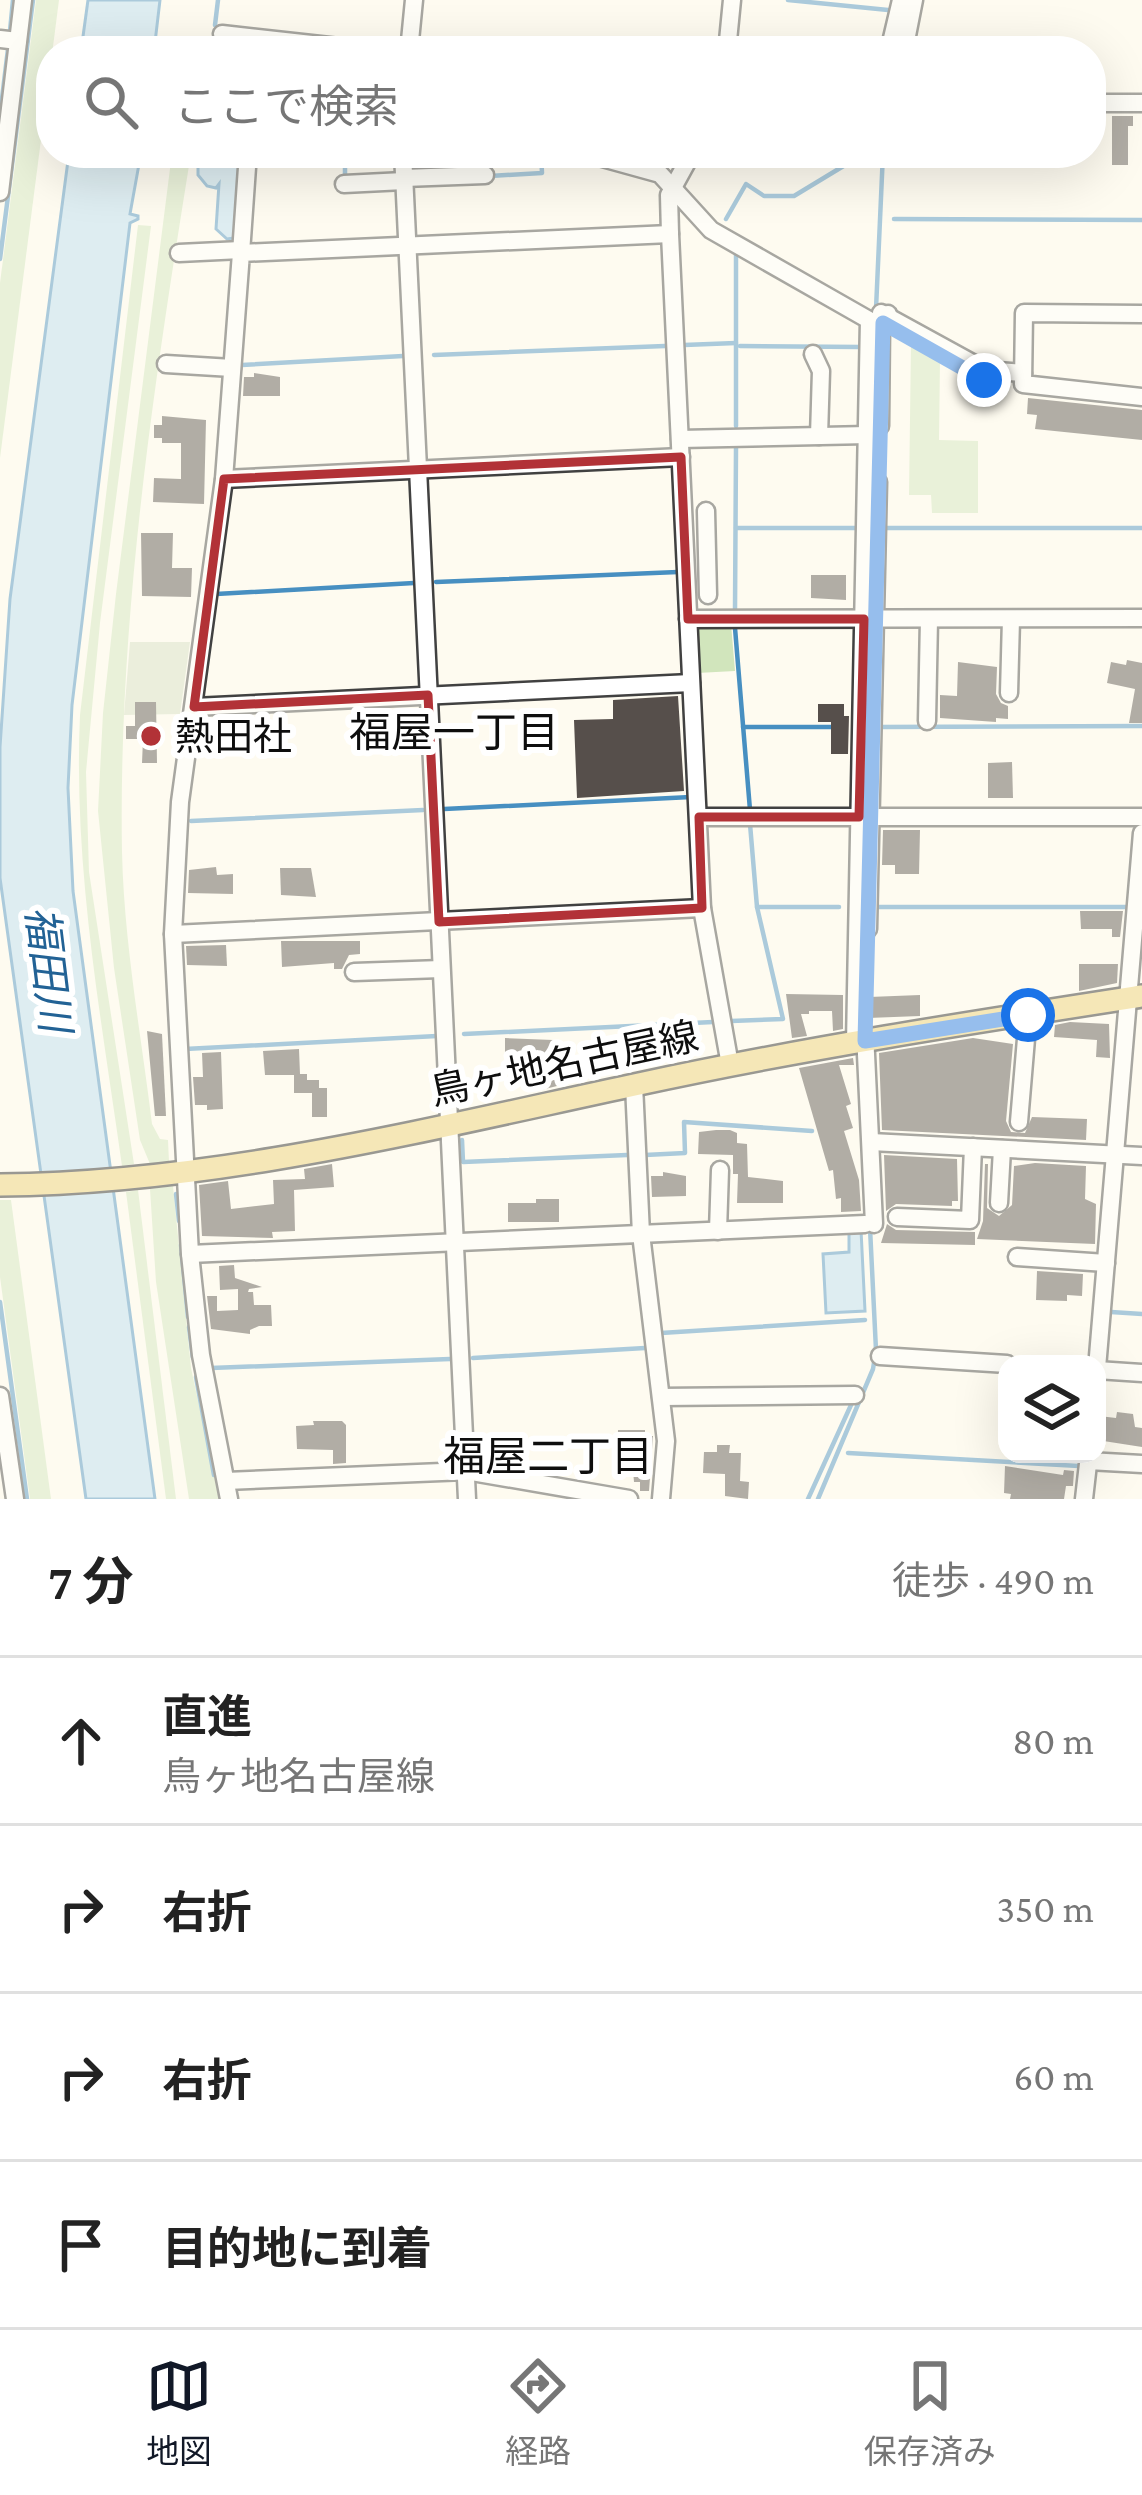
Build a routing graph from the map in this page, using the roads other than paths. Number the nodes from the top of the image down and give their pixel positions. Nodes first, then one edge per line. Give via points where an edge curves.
1 (23, 0) edge
2 (414, 0) edge
3 (732, 0) edge
4 (901, 0) edge
5 (914, 0) edge
6 (222, 34) dead end
7 (240, 36) edge
8 (410, 36) edge
9 (728, 36) edge
10 (893, 36) edge
11 (907, 36) edge
12 (9, 40) edge
13 (1106, 103) edge
14 (1142, 103) edge
15 (247, 168) edge
16 (404, 168) edge
17 (646, 168) edge
18 (684, 168) edge
19 (485, 175) dead end
20 (404, 180) junction
21 (344, 184) dead end
22 (673, 188) junction
23 (0, 192) edge
24 (670, 234) junction
25 (407, 244) junction
26 (241, 251) junction
27 (179, 253) dead end
28 (1142, 314) edge
29 (880, 319) junction
30 (813, 354) dead end
31 (166, 364) dead end
32 (232, 368) junction
33 (1023, 378) junction
34 (1142, 397) edge
35 (868, 435) junction
36 (819, 436) junction
37 (681, 448) junction
38 (417, 470) junction
39 (224, 479) junction
40 (706, 511) dead end
41 (707, 562) junction
42 (686, 563) junction
43 (708, 595) dead end
44 (1142, 618) edge
45 (870, 619) junction
46 (929, 619) junction
47 (1011, 619) junction
48 (688, 620) junction
49 (691, 683) junction
50 (1009, 693) dead end
51 (428, 695) junction
52 (194, 707) junction
53 (927, 721) dead end
54 (699, 817) junction
55 (866, 817) junction
56 (1142, 817) edge
57 (1142, 833) edge
58 (702, 908) junction
59 (439, 922) junction
60 (173, 934) junction
61 (441, 969) junction
62 (354, 972) dead end
63 (1136, 997) edge
64 (1028, 1015) junction
65 (860, 1042) junction
66 (730, 1065) junction
67 (634, 1085) junction
68 (1019, 1122) dead end
69 (448, 1125) junction
70 (871, 1142) junction
71 (973, 1147) junction
72 (1001, 1149) junction
73 (1116, 1155) junction
74 (1142, 1156) edge
75 (720, 1169) dead end
76 (184, 1170) junction
77 (11, 1185) edge
78 (1000, 1203) dead end
79 (897, 1217) dead end
80 (718, 1231) junction
81 (641, 1234) junction
82 (456, 1244) junction
83 (190, 1254) junction
84 (1017, 1257) dead end
85 (1106, 1262) junction
86 (1098, 1355) edge
87 (880, 1356) dead end
88 (998, 1363) edge
89 (1106, 1370) edge
90 (1142, 1373) edge
91 (855, 1395) dead end
92 (0, 1396) edge
93 (661, 1397) junction
94 (2, 1429) edge
95 (1106, 1460) edge
96 (1088, 1463) edge
97 (1142, 1464) edge
98 (466, 1471) junction
99 (227, 1490) edge
100 (15, 1499) edge
101 (467, 1499) edge
102 (629, 1499) edge
103 (661, 1499) edge
104 (1084, 1499) edge

1 - 12 street
2 - 8 street
3 - 9 street
4 - 10 street
5 - 11 street
6 - 7 street
12 - 23 street
13 - 14 street
15 - 26 street
16 - 20 street
17 - 22 street
18 - 22 street
19 - 20 street
20 - 21 street
20 - 25 street
22 - 24 street
22 - 29 street via 711,230
24 - 25 street
24 - 37 street
25 - 26 street
25 - 38 street
26 - 27 street
26 - 32 street
28 - 33 street via 1024,313
29 - 33 street via 984,375
29 - 35 street
29 - 45 street
30 - 36 street
31 - 32 street
32 - 39 street
33 - 34 street
35 - 36 street
35 - 45 street
36 - 37 street
37 - 38 street
37 - 42 street
38 - 39 street
38 - 51 street
39 - 52 street
40 - 41 street
41 - 42 street
41 - 43 street
42 - 48 street
44 - 47 street
45 - 46 street
45 - 48 street
45 - 55 street
46 - 47 street
46 - 53 street
47 - 50 street
48 - 49 street
49 - 51 street
49 - 54 street
51 - 52 street
51 - 59 street
52 - 60 street
54 - 55 street
54 - 58 street
55 - 56 street
55 - 65 street
57 - 63 street
58 - 59 street
58 - 66 street
59 - 60 street
59 - 61 street
60 - 76 street
61 - 62 street
61 - 69 street
63 - 64 main road, 鳥ヶ地名古屋線
63 - 73 street
64 - 65 main road, 鳥ヶ地名古屋線
64 - 68 street
65 - 66 main road, 鳥ヶ地名古屋線
65 - 70 street
66 - 67 main road, 鳥ヶ地名古屋線
67 - 69 main road, 鳥ヶ地名古屋線
67 - 81 street
69 - 76 main road, 鳥ヶ地名古屋線
69 - 82 street
70 - 71 street
70 - 80 street via 870,1224
71 - 72 street
71 - 79 street via 970,1220
72 - 73 street
72 - 78 street
73 - 74 street
73 - 85 street
75 - 80 street
76 - 77 main road, 鳥ヶ地名古屋線
76 - 83 street
80 - 81 street
81 - 82 street
81 - 93 street
82 - 83 street
82 - 98 street
83 - 99 street
84 - 85 street
85 - 86 street
87 - 88 street
89 - 90 street
91 - 93 street
92 - 94 street
93 - 103 street
94 - 100 street
95 - 97 street
96 - 104 street
98 - 99 street
98 - 101 street
98 - 102 street

